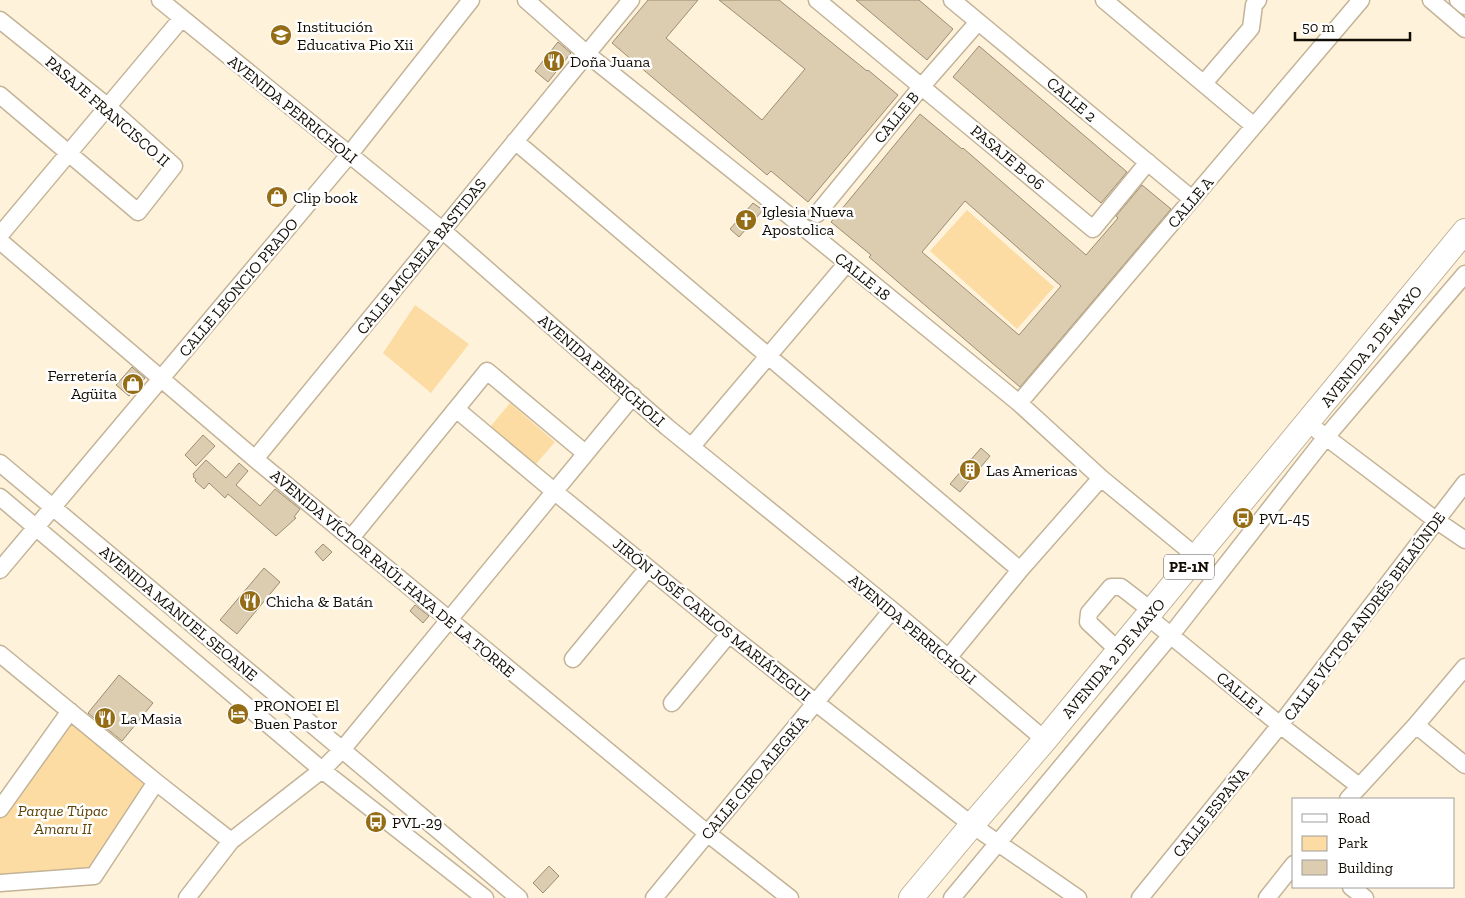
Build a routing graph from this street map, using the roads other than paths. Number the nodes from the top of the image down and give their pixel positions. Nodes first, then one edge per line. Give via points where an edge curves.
1 (160, 0) edge
2 (471, 0) edge
3 (526, 0) edge
4 (631, 0) edge
5 (817, 0) edge
6 (952, 0) edge
7 (1104, 0) edge
8 (1258, 0) edge
9 (1361, 0) edge
10 (1430, 0) edge
11 (1458, 0) edge
12 (1465, 6) edge
13 (182, 18) junction
14 (0, 20) edge
15 (978, 22) junction
16 (1465, 29) edge
17 (587, 54) junction
18 (1204, 83) junction
19 (922, 86) junction
20 (0, 95) edge
21 (107, 106) junction
22 (1254, 126) junction
23 (515, 141) junction
24 (69, 152) junction
25 (349, 155) junction
26 (1148, 162) junction
27 (1192, 199) junction
28 (817, 214) dead end
29 (442, 230) junction
30 (1464, 233) edge
31 (0, 235) edge
32 (0, 241) edge
33 (847, 263) junction
34 (1465, 274) edge
35 (767, 357) junction
36 (161, 378) junction
37 (633, 396) junction
38 (1019, 404) junction
39 (456, 409) junction
40 (1307, 423) junction
41 (1326, 438) junction
42 (692, 446) junction
43 (585, 453) junction
44 (255, 459) junction
45 (0, 463) edge
46 (1101, 478) junction
47 (1465, 483) edge
48 (555, 492) junction
49 (0, 497) edge
50 (53, 507) junction
51 (1437, 520) junction
52 (36, 528) junction
53 (351, 538) junction
54 (1465, 540) edge
55 (1197, 557) junction
56 (648, 568) junction
57 (0, 570) edge
58 (1020, 570) junction
59 (892, 610) junction
60 (1150, 614) junction
61 (450, 620) junction
62 (729, 634) junction
63 (1171, 635) junction
64 (1119, 651) junction
65 (0, 654) edge
66 (948, 658) junction
67 (573, 659) dead end
68 (1465, 667) edge
69 (815, 702) junction
70 (672, 703) dead end
71 (70, 711) junction
72 (1280, 725) junction
73 (1416, 726) junction
74 (1045, 740) junction
75 (342, 750) junction
76 (1465, 765) edge
77 (322, 770) junction
78 (156, 782) junction
79 (1359, 786) junction
80 (1349, 798) edge
81 (1, 807) edge
82 (972, 825) junction
83 (707, 833) junction
84 (230, 841) junction
85 (998, 843) junction
86 (1292, 867) edge
87 (0, 883) edge
88 (1352, 888) edge
89 (187, 898) edge
90 (485, 898) edge
91 (519, 898) edge
92 (654, 898) edge
93 (790, 898) edge
94 (911, 898) edge
95 (952, 898) edge
96 (1078, 898) edge
97 (1140, 898) edge
98 (1267, 898) edge
99 (1365, 898) edge

1 - 13 street, AVENIDA PERRICHOLI
2 - 25 street, CALLE LEONCIO PRADO
3 - 17 street, CALLE 18
4 - 17 street, CALLE MICAELA BASTIDAS
5 - 19 street, PASAJE B-06
6 - 15 street, CALLE 2
7 - 18 street
8 - 18 street via 1254,5 1251,28
9 - 22 street, CALLE A
10 - 16 street
11 - 12 street
13 - 21 street
13 - 25 street, AVENIDA PERRICHOLI
14 - 21 street, PASAJE FRANCISCO II
15 - 19 street, CALLE B
15 - 26 street, CALLE 2
17 - 23 street, CALLE MICAELA BASTIDAS
17 - 33 street, CALLE 18
18 - 22 street
19 - 26 street, PASAJE B-06 via 1094,229
19 - 28 street, CALLE B
20 - 24 street, PASAJE FRANCISCO II
21 - 24 street
21 - 24 street, PASAJE FRANCISCO II via 174,166 138,212
22 - 27 street, CALLE A
23 - 29 street, CALLE MICAELA BASTIDAS
23 - 35 street
24 - 31 street
25 - 29 street, AVENIDA PERRICHOLI
25 - 36 street, CALLE LEONCIO PRADO
26 - 27 street, CALLE 2
27 - 38 street, CALLE A
29 - 37 street, AVENIDA PERRICHOLI
29 - 44 street, CALLE MICAELA BASTIDAS
30 - 40 highway, AVENIDA 2 DE MAYO / PE-1N
32 - 36 street, AVENIDA VÍCTOR RAÚL HAYA DE LA TORRE
33 - 35 street
33 - 38 street, CALLE 18
34 - 41 street
35 - 42 street
35 - 58 street
36 - 44 street, AVENIDA VÍCTOR RAÚL HAYA DE LA TORRE
36 - 50 street, CALLE LEONCIO PRADO
37 - 42 street, AVENIDA PERRICHOLI
37 - 43 street
38 - 46 street, CALLE 18
39 - 43 street via 487,371
39 - 48 street, JIRÓN JOSÉ CARLOS MARIÁTEGUI
39 - 53 street
40 - 41 street
40 - 55 highway, AVENIDA 2 DE MAYO / PE-1N
41 - 51 street
41 - 63 street
42 - 59 street, AVENIDA PERRICHOLI
43 - 48 street
44 - 53 street, AVENIDA VÍCTOR RAÚL HAYA DE LA TORRE
45 - 50 street, AVENIDA MANUEL SEOANE
46 - 55 street, CALLE 18
46 - 58 street
47 - 51 street, CALLE VÍCTOR ANDRÉS BELAÚNDE
48 - 56 street, JIRÓN JOSÉ CARLOS MARIÁTEGUI
48 - 61 street
49 - 52 street, AVENIDA MANUEL SEOANE
50 - 52 street, CALLE LEONCIO PRADO
50 - 75 street, AVENIDA MANUEL SEOANE
51 - 54 street
51 - 72 street, CALLE VÍCTOR ANDRÉS BELAÚNDE
52 - 57 street, CALLE LEONCIO PRADO
52 - 77 street, AVENIDA MANUEL SEOANE
53 - 61 street, AVENIDA VÍCTOR RAÚL HAYA DE LA TORRE
55 - 60 highway, AVENIDA 2 DE MAYO / PE-1N
56 - 62 street, JIRÓN JOSÉ CARLOS MARIÁTEGUI
56 - 67 street
58 - 66 street
59 - 66 street, AVENIDA PERRICHOLI
59 - 69 street, CALLE CIRO ALEGRÍA
60 - 63 street, CALLE 1
60 - 64 highway, AVENIDA 2 DE MAYO / PE-1N
60 - 64 street, CALLE 1 via 1121,587 1111,587 1089,613 1088,622
61 - 75 street
61 - 83 street, AVENIDA VÍCTOR RAÚL HAYA DE LA TORRE
62 - 69 street, JIRÓN JOSÉ CARLOS MARIÁTEGUI
62 - 70 street
63 - 72 street, CALLE 1
63 - 85 street
64 - 74 highway, AVENIDA 2 DE MAYO / PE-1N
65 - 71 street
66 - 74 street, AVENIDA PERRICHOLI
68 - 73 street
69 - 82 street, JIRÓN JOSÉ CARLOS MARIÁTEGUI
69 - 83 street, CALLE CIRO ALEGRÍA
71 - 78 street
71 - 81 street
72 - 79 street, CALLE 1
72 - 97 street, CALLE ESPAÑA
73 - 76 street
73 - 79 street
74 - 82 highway, AVENIDA 2 DE MAYO / PE-1N
75 - 77 street
75 - 91 street, AVENIDA MANUEL SEOANE
77 - 84 street
77 - 90 street, AVENIDA MANUEL SEOANE
78 - 84 street
78 - 87 street via 94,876
79 - 80 street
82 - 85 street, JIRÓN JOSÉ CARLOS MARIÁTEGUI
82 - 94 highway, AVENIDA 2 DE MAYO / PE-1N
83 - 92 street, CALLE CIRO ALEGRÍA
83 - 93 street, AVENIDA VÍCTOR RAÚL HAYA DE LA TORRE
84 - 89 street
85 - 95 street
85 - 96 street, JIRÓN JOSÉ CARLOS MARIÁTEGUI
86 - 98 street
88 - 99 street

